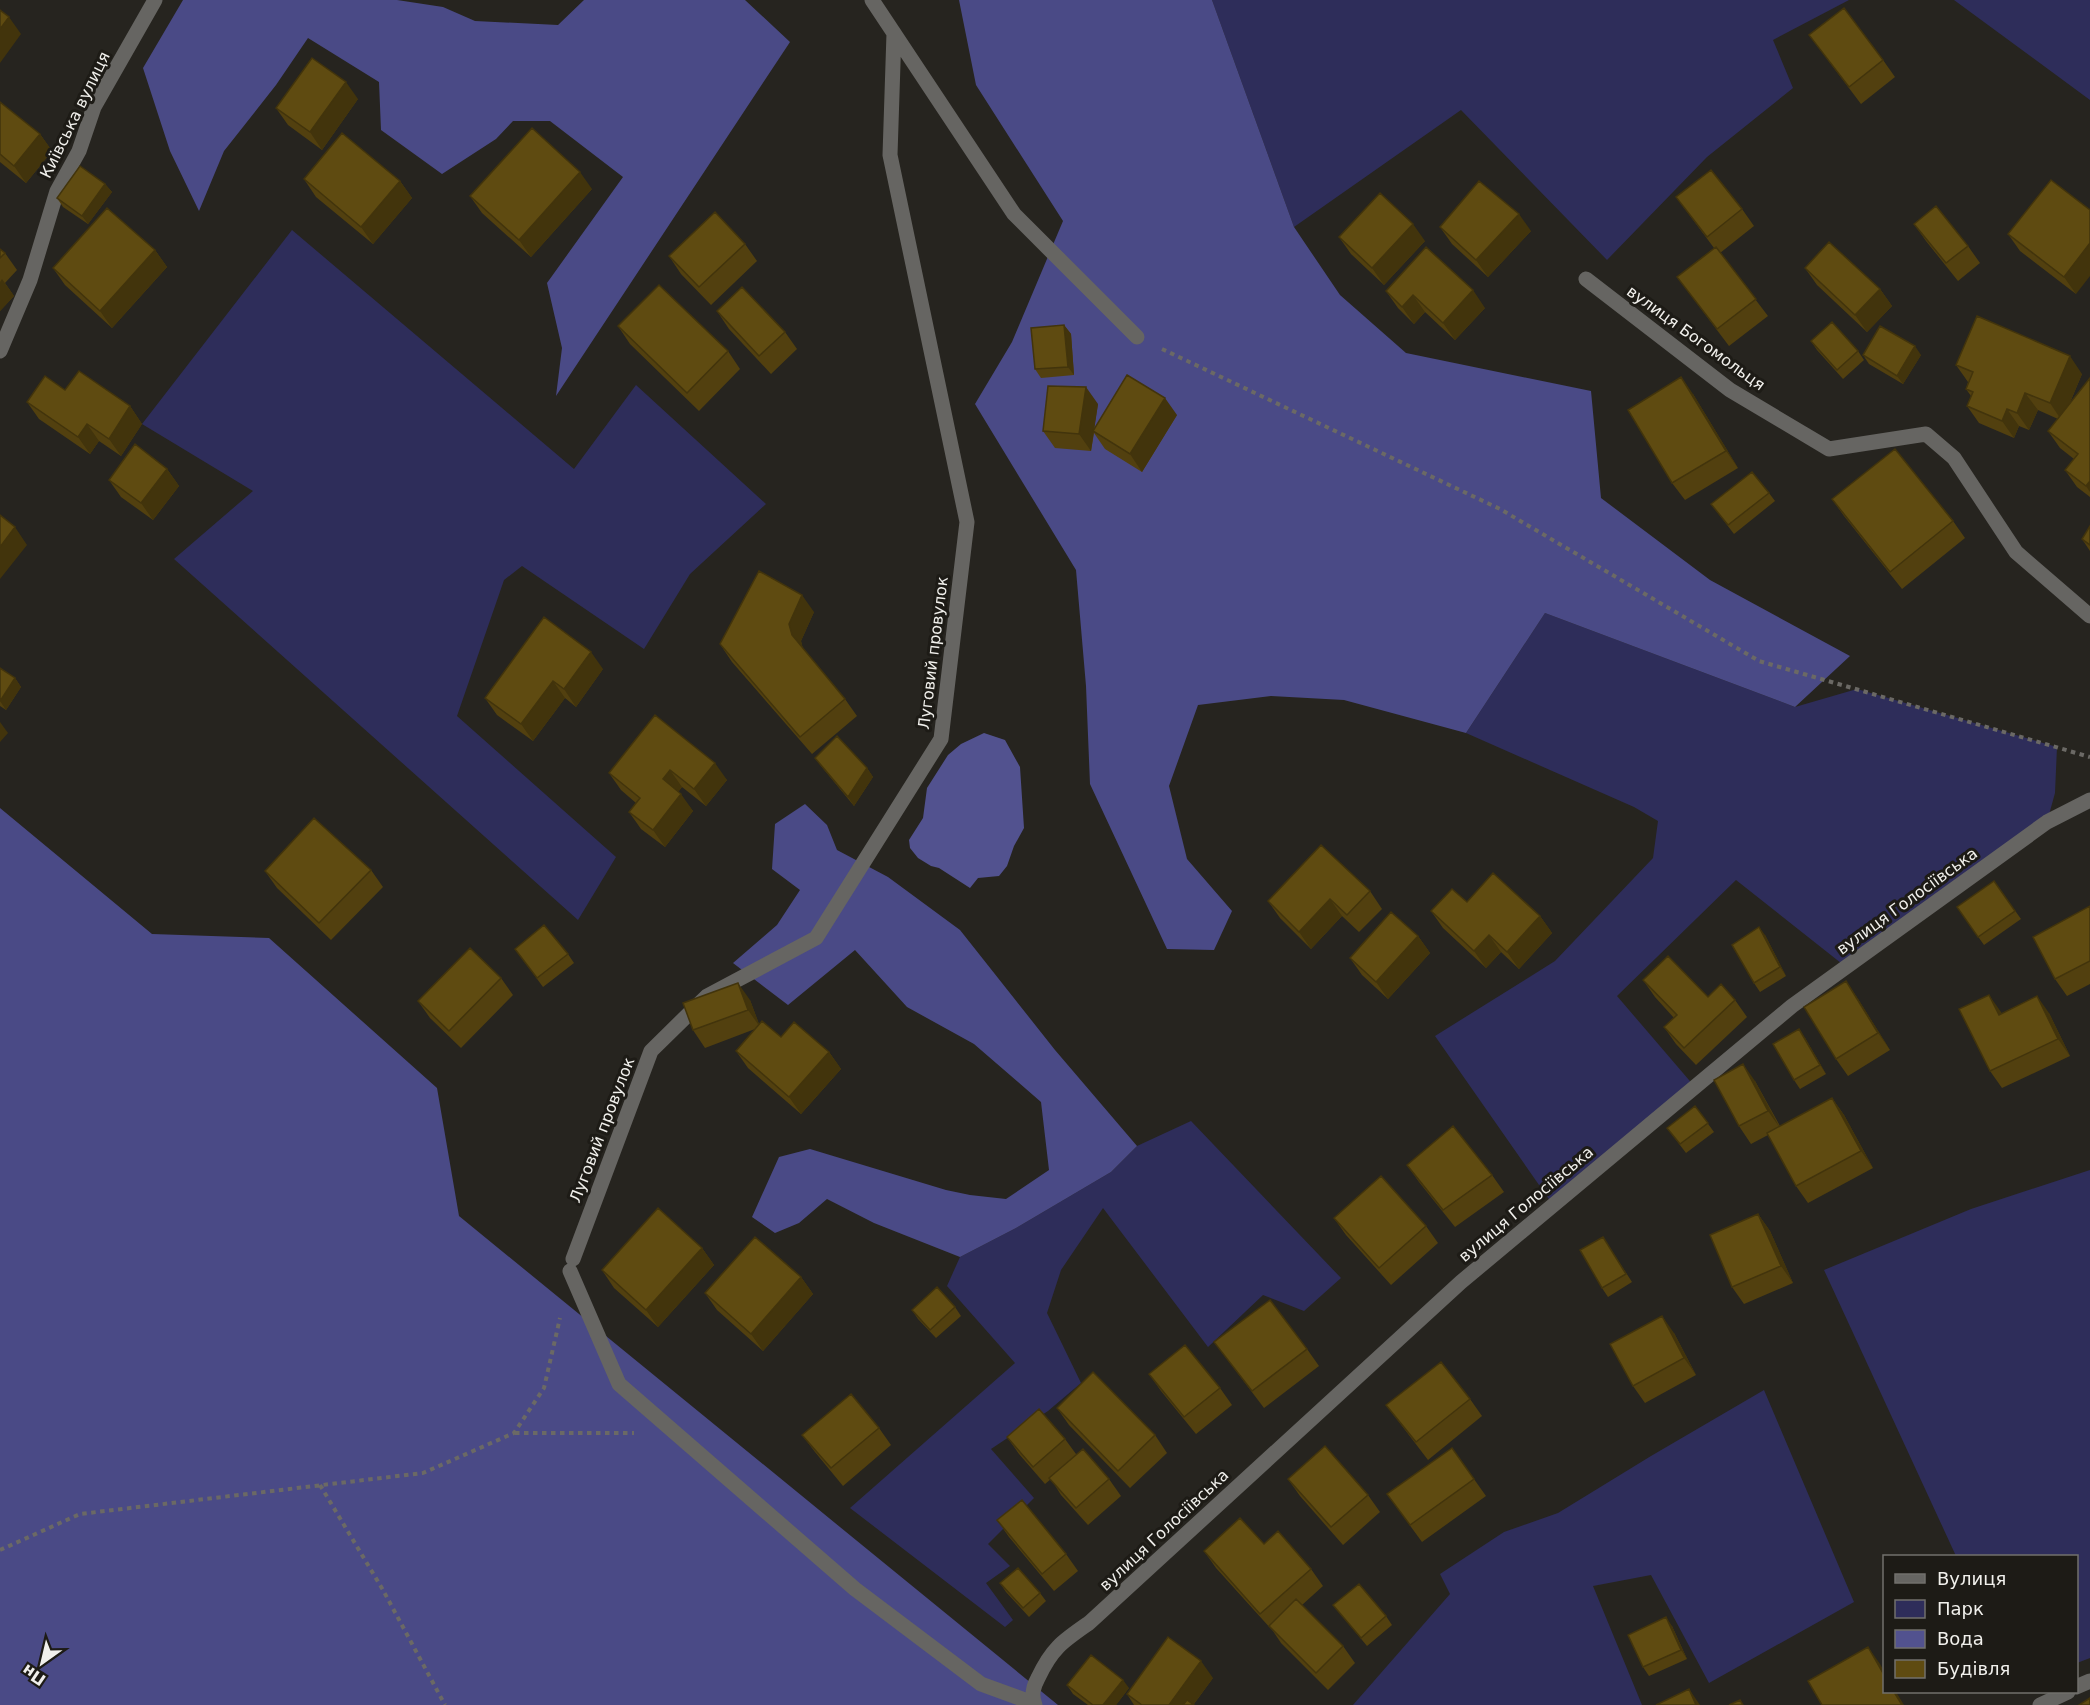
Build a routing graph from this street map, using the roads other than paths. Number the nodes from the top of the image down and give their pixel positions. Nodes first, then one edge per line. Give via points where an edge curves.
1 (155, 0) edge
2 (872, 0) edge
3 (894, 33) junction
4 (1586, 279) dead end
5 (1137, 337) road end
6 (0, 351) edge
7 (2090, 616) edge
8 (2090, 800) edge
9 (2066, 1693) edge
10 (1033, 1699) edge
11 (2040, 1705) edge

1 - 6 street, Київська вулиця via 94,108 79,151 57,191 30,280
2 - 3 street
3 - 5 street via 1014,214
3 - 10 street, Луговий провулок via 890,155 967,522 941,740 816,938 707,996 651,1051 572,1265 620,1384 855,1589 981,1684
4 - 7 street, вулиця Богомольця via 1730,390 1829,449 1926,434 1954,458 2016,552
8 - 10 street, вулиця Голосіївська via 2047,822 1792,1006 1461,1282 1098,1615 1062,1642 1047,1657
9 - 11 street

